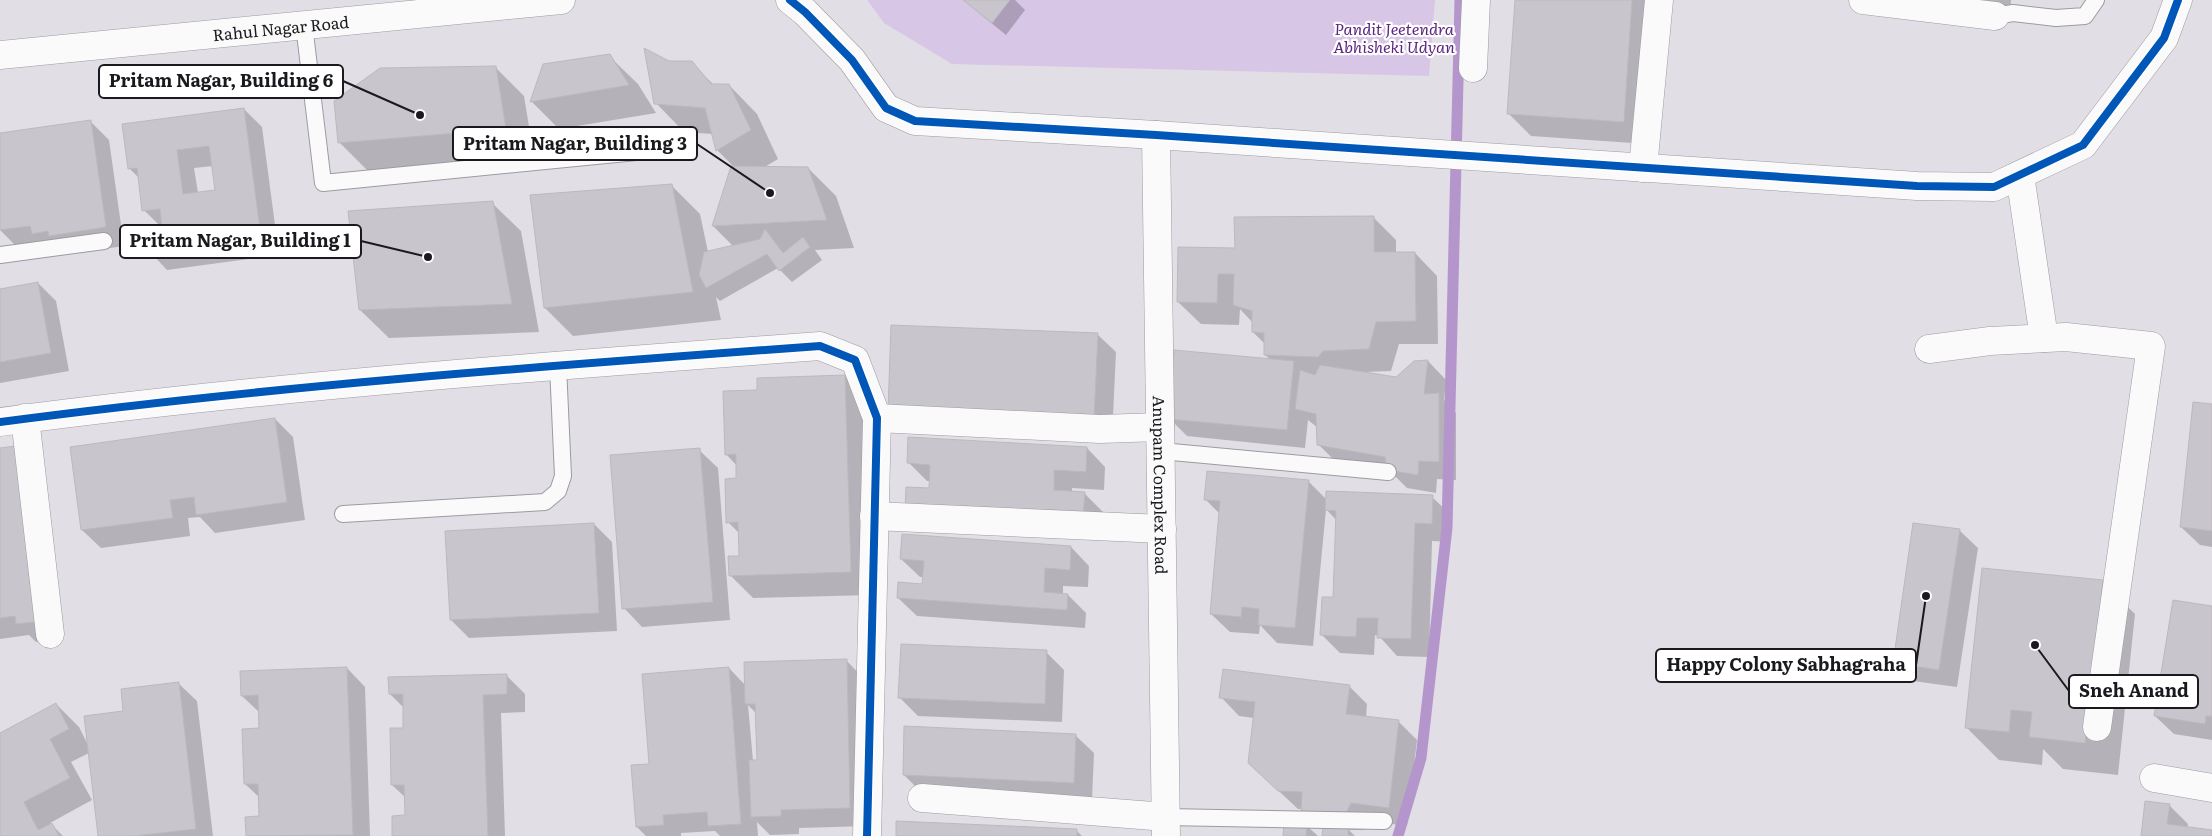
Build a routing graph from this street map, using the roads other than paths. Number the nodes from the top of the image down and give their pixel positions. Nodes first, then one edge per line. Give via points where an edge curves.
1 (561, 0) edge
2 (790, 0) edge
3 (1476, 0) edge
4 (1659, 0) edge
5 (1863, 0) edge
6 (2096, 0) edge
7 (2178, 0) edge
8 (2007, 10) edge
9 (304, 25) junction
10 (0, 55) edge
11 (1473, 68) dead end
12 (1156, 135) junction
13 (667, 149) dead end
14 (1643, 168) junction
15 (2020, 176) junction
16 (104, 240) dead end
17 (0, 256) edge
18 (2044, 338) junction
19 (1929, 349) dead end
20 (558, 366) junction
21 (877, 418) junction
22 (12, 420) edge
23 (1160, 439) junction
24 (1388, 472) dead end
25 (343, 514) dead end
26 (874, 516) junction
27 (1162, 529) junction
28 (50, 634) dead end
29 (2097, 727) dead end
30 (2154, 778) dead end
31 (2212, 788) edge
32 (922, 798) dead end
33 (1384, 820) dead end
34 (1166, 827) edge
35 (867, 836) edge

1 - 9 street, Rahul Nagar Road
2 - 12 street via 852,60 886,108 915,121
3 - 11 street
4 - 14 street
5 - 8 street
6 - 8 lane via 2085,16 2056,18
7 - 15 street via 2164,38 2083,145
9 - 10 street, Rahul Nagar Road
9 - 13 lane via 323,183
12 - 14 street
12 - 23 street, Anupam Complex Road
14 - 15 street via 1926,186 1994,187
15 - 18 street
16 - 17 lane
18 - 19 street
18 - 29 street via 2066,337 2151,346
20 - 21 street via 820,346 855,360
20 - 22 street
20 - 25 lane via 564,476 558,491 544,502
21 - 23 street via 1100,429
21 - 26 street
22 - 28 street
23 - 24 lane
23 - 27 street, Anupam Complex Road
26 - 27 street
26 - 35 street
27 - 34 street, Anupam Complex Road
30 - 31 street
32 - 34 street
33 - 34 lane

